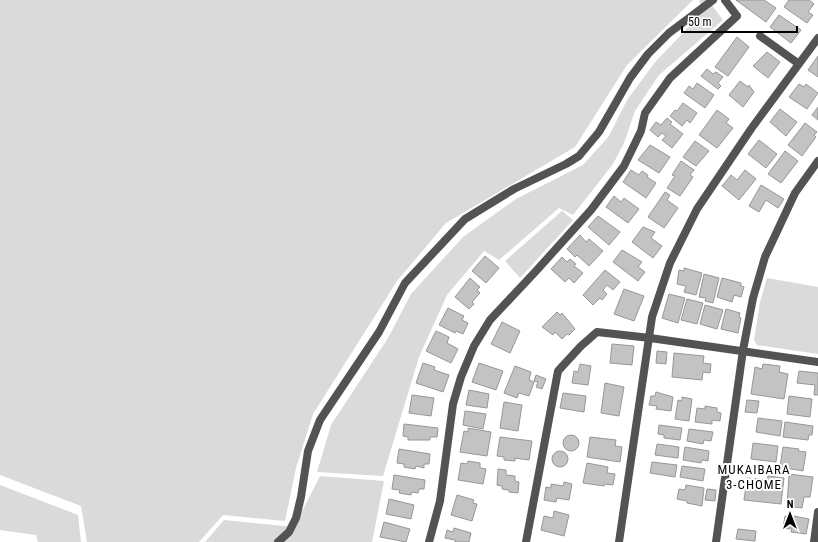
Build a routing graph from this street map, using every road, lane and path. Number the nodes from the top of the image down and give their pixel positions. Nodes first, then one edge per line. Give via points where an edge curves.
1 (713, 0) edge
2 (725, 0) edge
3 (760, 36) dead end
4 (818, 38) edge
5 (799, 64) junction
6 (818, 161) edge
7 (650, 338) junction
8 (743, 350) junction
9 (818, 362) edge
10 (818, 512) edge
11 (278, 542) edge
12 (430, 542) edge
13 (526, 542) edge
14 (619, 542) edge
15 (716, 542) edge
16 (814, 542) edge

1 - 11 street via 669,33 648,54 630,78 599,132 579,156 514,189 465,219 405,283 379,332 320,420 308,451 296,518 289,532
2 - 12 street via 737,16 670,78 645,113 641,131 624,166 591,210 490,320 474,346 453,404 440,501
3 - 5 street
4 - 5 street
5 - 7 street via 697,209 670,263 652,317
6 - 8 street via 795,193 765,257 753,298
7 - 8 street
7 - 13 street via 597,332 558,371
7 - 14 street
8 - 9 street
8 - 15 street
10 - 16 street

